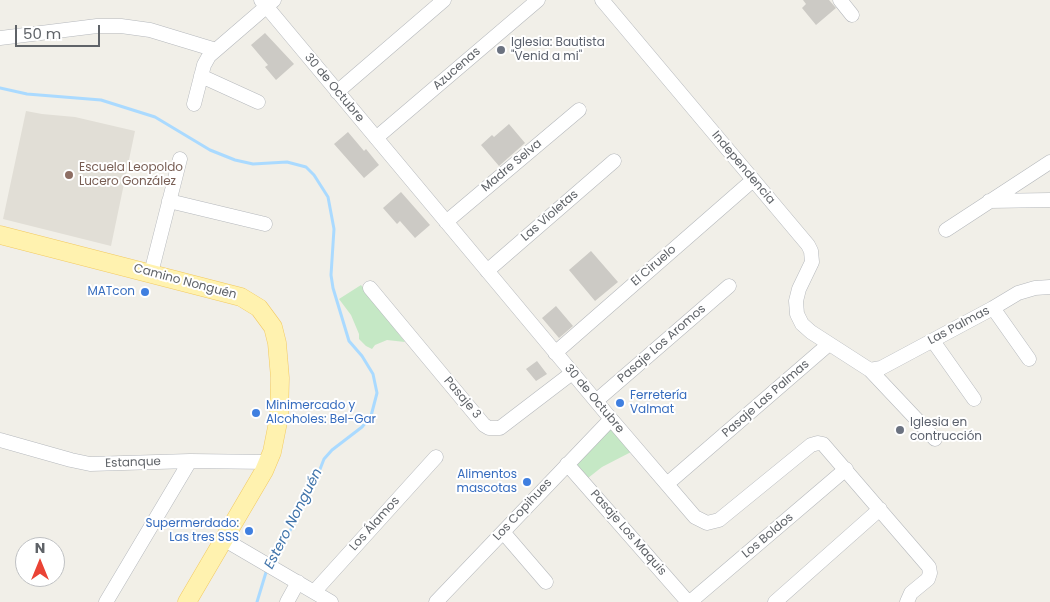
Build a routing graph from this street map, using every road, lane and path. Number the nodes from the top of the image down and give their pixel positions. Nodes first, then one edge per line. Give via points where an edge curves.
1 (444, 0) edge
2 (538, 0) edge
3 (840, 0) edge
4 (606, 1) edge
5 (267, 2) edge
6 (852, 15) dead end
7 (0, 38) edge
8 (216, 50) junction
9 (201, 76) junction
10 (338, 92) junction
11 (258, 102) dead end
12 (194, 104) dead end
13 (579, 110) dead end
14 (376, 138) junction
15 (180, 158) dead end
16 (614, 161) dead end
17 (1050, 162) edge
18 (753, 180) junction
19 (1050, 200) edge
20 (169, 201) junction
21 (989, 201) junction
22 (446, 222) junction
23 (265, 224) dead end
24 (946, 230) dead end
25 (2, 238) edge
26 (486, 271) junction
27 (151, 273) junction
28 (729, 286) dead end
29 (1050, 287) edge
30 (370, 288) dead end
31 (994, 308) junction
32 (932, 341) junction
33 (830, 344) junction
34 (555, 353) junction
35 (1029, 359) dead end
36 (870, 370) junction
37 (572, 373) junction
38 (974, 400) dead end
39 (596, 401) junction
40 (610, 419) junction
41 (934, 439) dead end
42 (0, 440) edge
43 (436, 457) dead end
44 (190, 461) junction
45 (269, 462) junction
46 (567, 464) junction
47 (846, 469) junction
48 (666, 484) junction
49 (880, 509) junction
50 (503, 532) junction
51 (224, 540) junction
52 (298, 582) junction
53 (546, 582) dead end
54 (314, 592) junction
55 (106, 602) edge
56 (188, 602) edge
57 (287, 602) edge
58 (331, 602) edge
59 (436, 602) edge
60 (689, 602) edge
61 (775, 602) edge
62 (907, 602) edge

1 - 10 street
2 - 14 street, Azucenas
3 - 6 street
4 - 18 street, Independencia
5 - 8 street
5 - 10 street, 30 de Octubre
7 - 8 street via 121,26 150,30
8 - 9 street via 206,60
9 - 11 street
9 - 12 street
10 - 14 street, 30 de Octubre
13 - 22 street, Madre Selva
14 - 22 street, 30 de Octubre
15 - 20 street
16 - 26 street, Las Violetas
17 - 21 street
18 - 33 street, Independencia via 811,251 812,262 797,296 798,319
18 - 34 street, El Ciruelo
19 - 21 street
20 - 23 street
20 - 27 street
21 - 24 street
22 - 26 street, 30 de Octubre
25 - 27 main road, Camino Nonguén
26 - 34 street, 30 de Octubre
27 - 45 main road, Camino Nonguén via 241,297 254,304 273,327 280,378 277,430
28 - 39 street, Pasaje Los Aromos
29 - 31 street, Las Palmas via 1026,290
30 - 37 street, Pasaje 3 via 484,425 490,428 500,428
31 - 32 street, Las Palmas
31 - 35 street
32 - 36 street, Las Palmas via 881,368
32 - 38 street
33 - 36 street
33 - 48 street, Pasaje Las Palmas
34 - 37 street, 30 de Octubre
36 - 41 street
37 - 39 street, 30 de Octubre
39 - 40 street, 30 de Octubre
40 - 46 street, Los Copihues
40 - 48 street, 30 de Octubre
42 - 44 street, Estanque via 90,464
43 - 54 street, Los Álamos
44 - 45 street, Estanque
44 - 55 street
45 - 51 main road, Camino Nonguén
46 - 50 street, Los Copihues
46 - 60 street, Pasaje Los Maquis
47 - 48 street, 30 de Octubre via 825,446 814,443 719,520 711,523 695,518
47 - 49 street, 30 de Octubre
47 - 60 street, Los Boldos
49 - 61 street
49 - 62 street, 30 de Octubre via 930,570 928,579 911,593
50 - 53 street
50 - 59 street, Los Copihues
51 - 52 street
51 - 56 main road, Camino Nonguén
52 - 54 street
52 - 57 street
54 - 58 street

